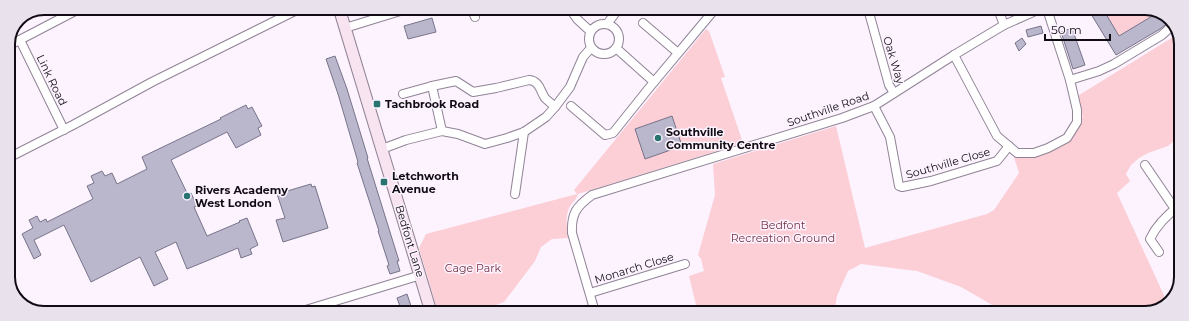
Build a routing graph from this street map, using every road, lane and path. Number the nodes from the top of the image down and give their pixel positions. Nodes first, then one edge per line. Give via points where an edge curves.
1 (68, 15) edge
2 (287, 15) edge
3 (341, 15) edge
4 (387, 15) edge
5 (574, 15) edge
6 (614, 15) edge
7 (710, 15) edge
8 (870, 15) edge
9 (1000, 15) edge
10 (1027, 15) edge
11 (1049, 15) edge
12 (643, 23) dead end
13 (607, 24) junction
14 (1004, 26) junction
15 (345, 28) junction
16 (1169, 28) edge
17 (590, 31) junction
18 (20, 40) junction
19 (15, 42) edge
20 (591, 48) junction
21 (616, 48) junction
22 (678, 53) junction
23 (954, 55) junction
24 (1070, 80) junction
25 (654, 82) junction
26 (432, 86) junction
27 (403, 94) dead end
28 (894, 94) junction
29 (571, 106) dead end
30 (874, 106) junction
31 (555, 107) junction
32 (64, 130) junction
33 (442, 131) junction
34 (524, 132) junction
35 (1009, 146) junction
36 (382, 149) junction
37 (15, 154) edge
38 (1145, 165) dead end
39 (515, 194) dead end
40 (1174, 203) edge
41 (1174, 210) edge
42 (1159, 252) dead end
43 (685, 264) dead end
44 (421, 275) junction
45 (590, 293) junction
46 (318, 306) edge
47 (429, 306) edge
48 (593, 306) edge

1 - 18 street
2 - 32 street via 152,82
3 - 15 main road, Bedfont Lane
4 - 15 street
5 - 17 street
6 - 13 street
7 - 22 street
8 - 28 street, Oak Way via 889,85
9 - 14 street
10 - 14 street, Southville Road
11 - 24 street
12 - 22 street
13 - 17 street via 598,24
13 - 21 street via 618,34
14 - 23 street, Southville Road
15 - 36 main road, Bedfont Lane
16 - 24 street via 1114,64
17 - 20 street via 588,39
18 - 19 street
18 - 32 street, Link Road
20 - 21 street via 603,54
20 - 31 street via 583,57 570,87
21 - 25 street
22 - 25 street
23 - 28 street, Southville Road
23 - 35 street via 997,136
24 - 35 street via 1077,122 1067,138 1034,153 1017,153
25 - 29 street via 614,134 605,134
26 - 27 street
26 - 31 street via 456,81 473,92 534,80 545,98
26 - 33 street
28 - 30 street, Southville Road
30 - 35 street, Southville Close via 890,137 899,186 902,187 997,161
30 - 45 street, Southville Road via 592,194 581,204 572,223 572,233
31 - 34 street via 546,117
32 - 37 street
33 - 34 street via 485,144
33 - 36 street
34 - 39 street
36 - 44 main road, Bedfont Lane
38 - 40 street
41 - 42 street via 1153,232 1150,239
43 - 45 street, Monarch Close
44 - 46 street
44 - 47 main road, Bedfont Lane
45 - 48 street, Southville Road

